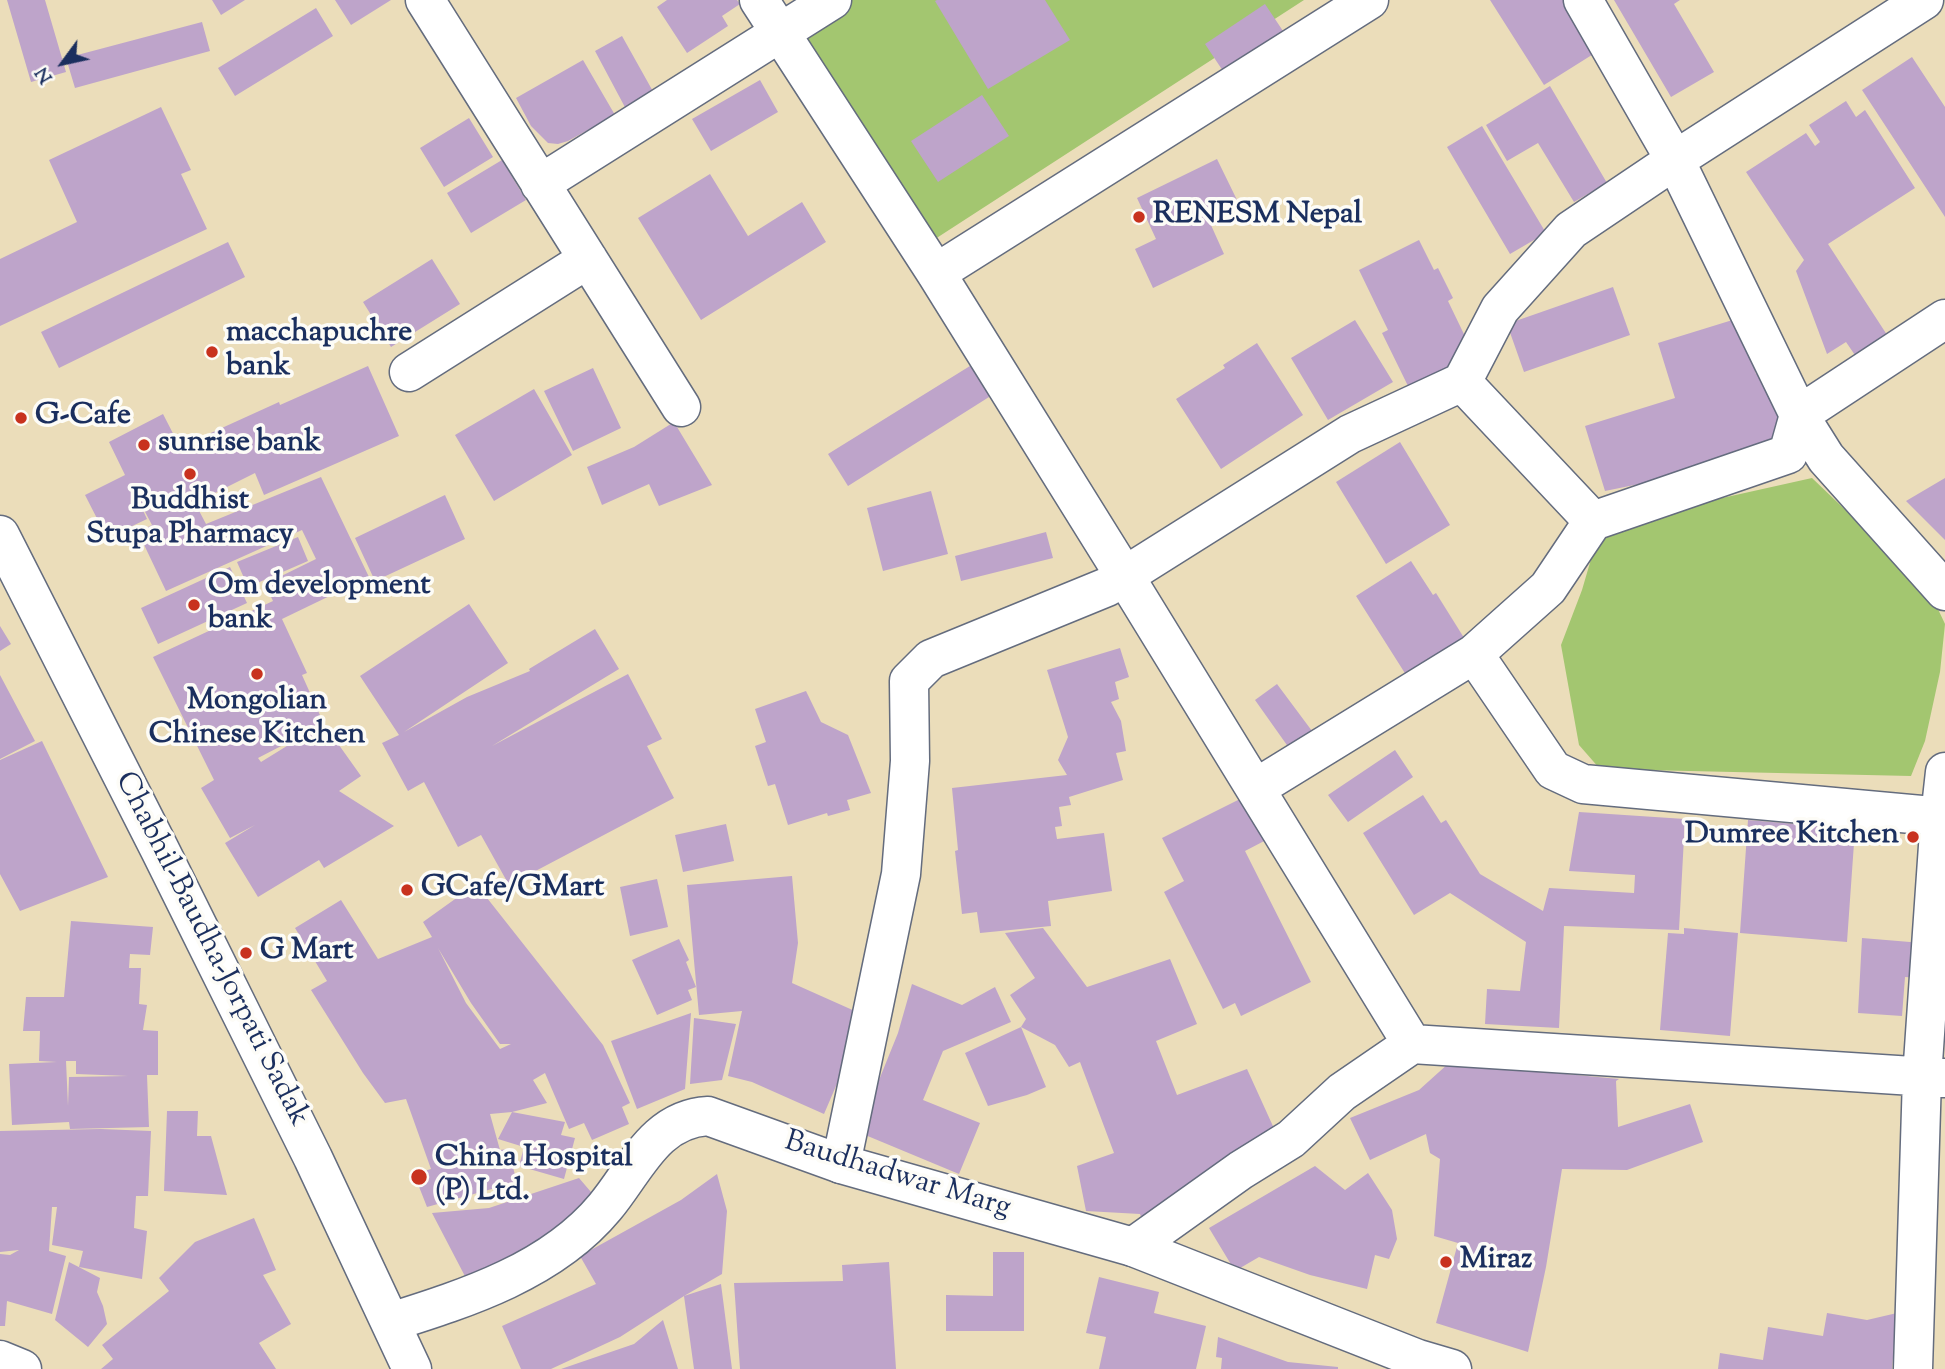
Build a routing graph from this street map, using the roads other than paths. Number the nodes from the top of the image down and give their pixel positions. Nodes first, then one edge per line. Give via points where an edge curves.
1 (425, 0) edge
2 (759, 0) edge
3 (832, 0) edge
4 (1369, 0) edge
5 (1583, 0) edge
6 (1924, 0) edge
7 (781, 34) junction
8 (1675, 160) junction
9 (540, 184) junction
10 (588, 259) junction
11 (936, 274) junction
12 (1945, 319) edge
13 (409, 372) dead end
14 (1462, 382) junction
15 (681, 407) dead end
16 (1799, 415) junction
17 (1593, 521) junction
18 (0, 535) edge
19 (1124, 575) junction
20 (1945, 590) edge
21 (1474, 654) junction
22 (1945, 772) edge
23 (1256, 788) junction
24 (1942, 817) edge
25 (1412, 1045) junction
26 (1934, 1078) edge
27 (841, 1164) junction
28 (1133, 1247) junction
29 (391, 1322) junction
30 (0, 1360) edge
31 (1428, 1366) edge
32 (22, 1369) edge
33 (412, 1369) edge
34 (1913, 1369) edge

1 - 9 street
2 - 7 street
3 - 7 street
4 - 11 street
5 - 8 street
6 - 8 street
7 - 9 street
7 - 11 street
8 - 14 street via 1571,230 1500,309
8 - 16 street
9 - 10 street
10 - 13 street
10 - 15 street
11 - 19 street
12 - 16 street
14 - 17 street
14 - 19 street via 1350,434
16 - 17 street via 1788,454
16 - 20 street via 1826,458
17 - 21 street via 1548,588
18 - 29 street, Chabhil-Baudha-Jorpati Sadak
19 - 23 street
19 - 27 street via 1107,587 930,659 909,681 911,761 901,874
21 - 23 street
21 - 24 street via 1553,771 1583,784
22 - 24 street
23 - 25 street
24 - 26 street
25 - 26 street
25 - 28 street via 1342,1092 1291,1139
26 - 34 street
27 - 28 street, Baudhadwar Marg
27 - 29 street, Baudhadwar Marg via 708,1116 690,1117 656,1138 604,1209 542,1260 459,1300
28 - 31 street, Baudhadwar Marg
29 - 33 street, Chabhil-Baudha-Jorpati Sadak
30 - 32 street

